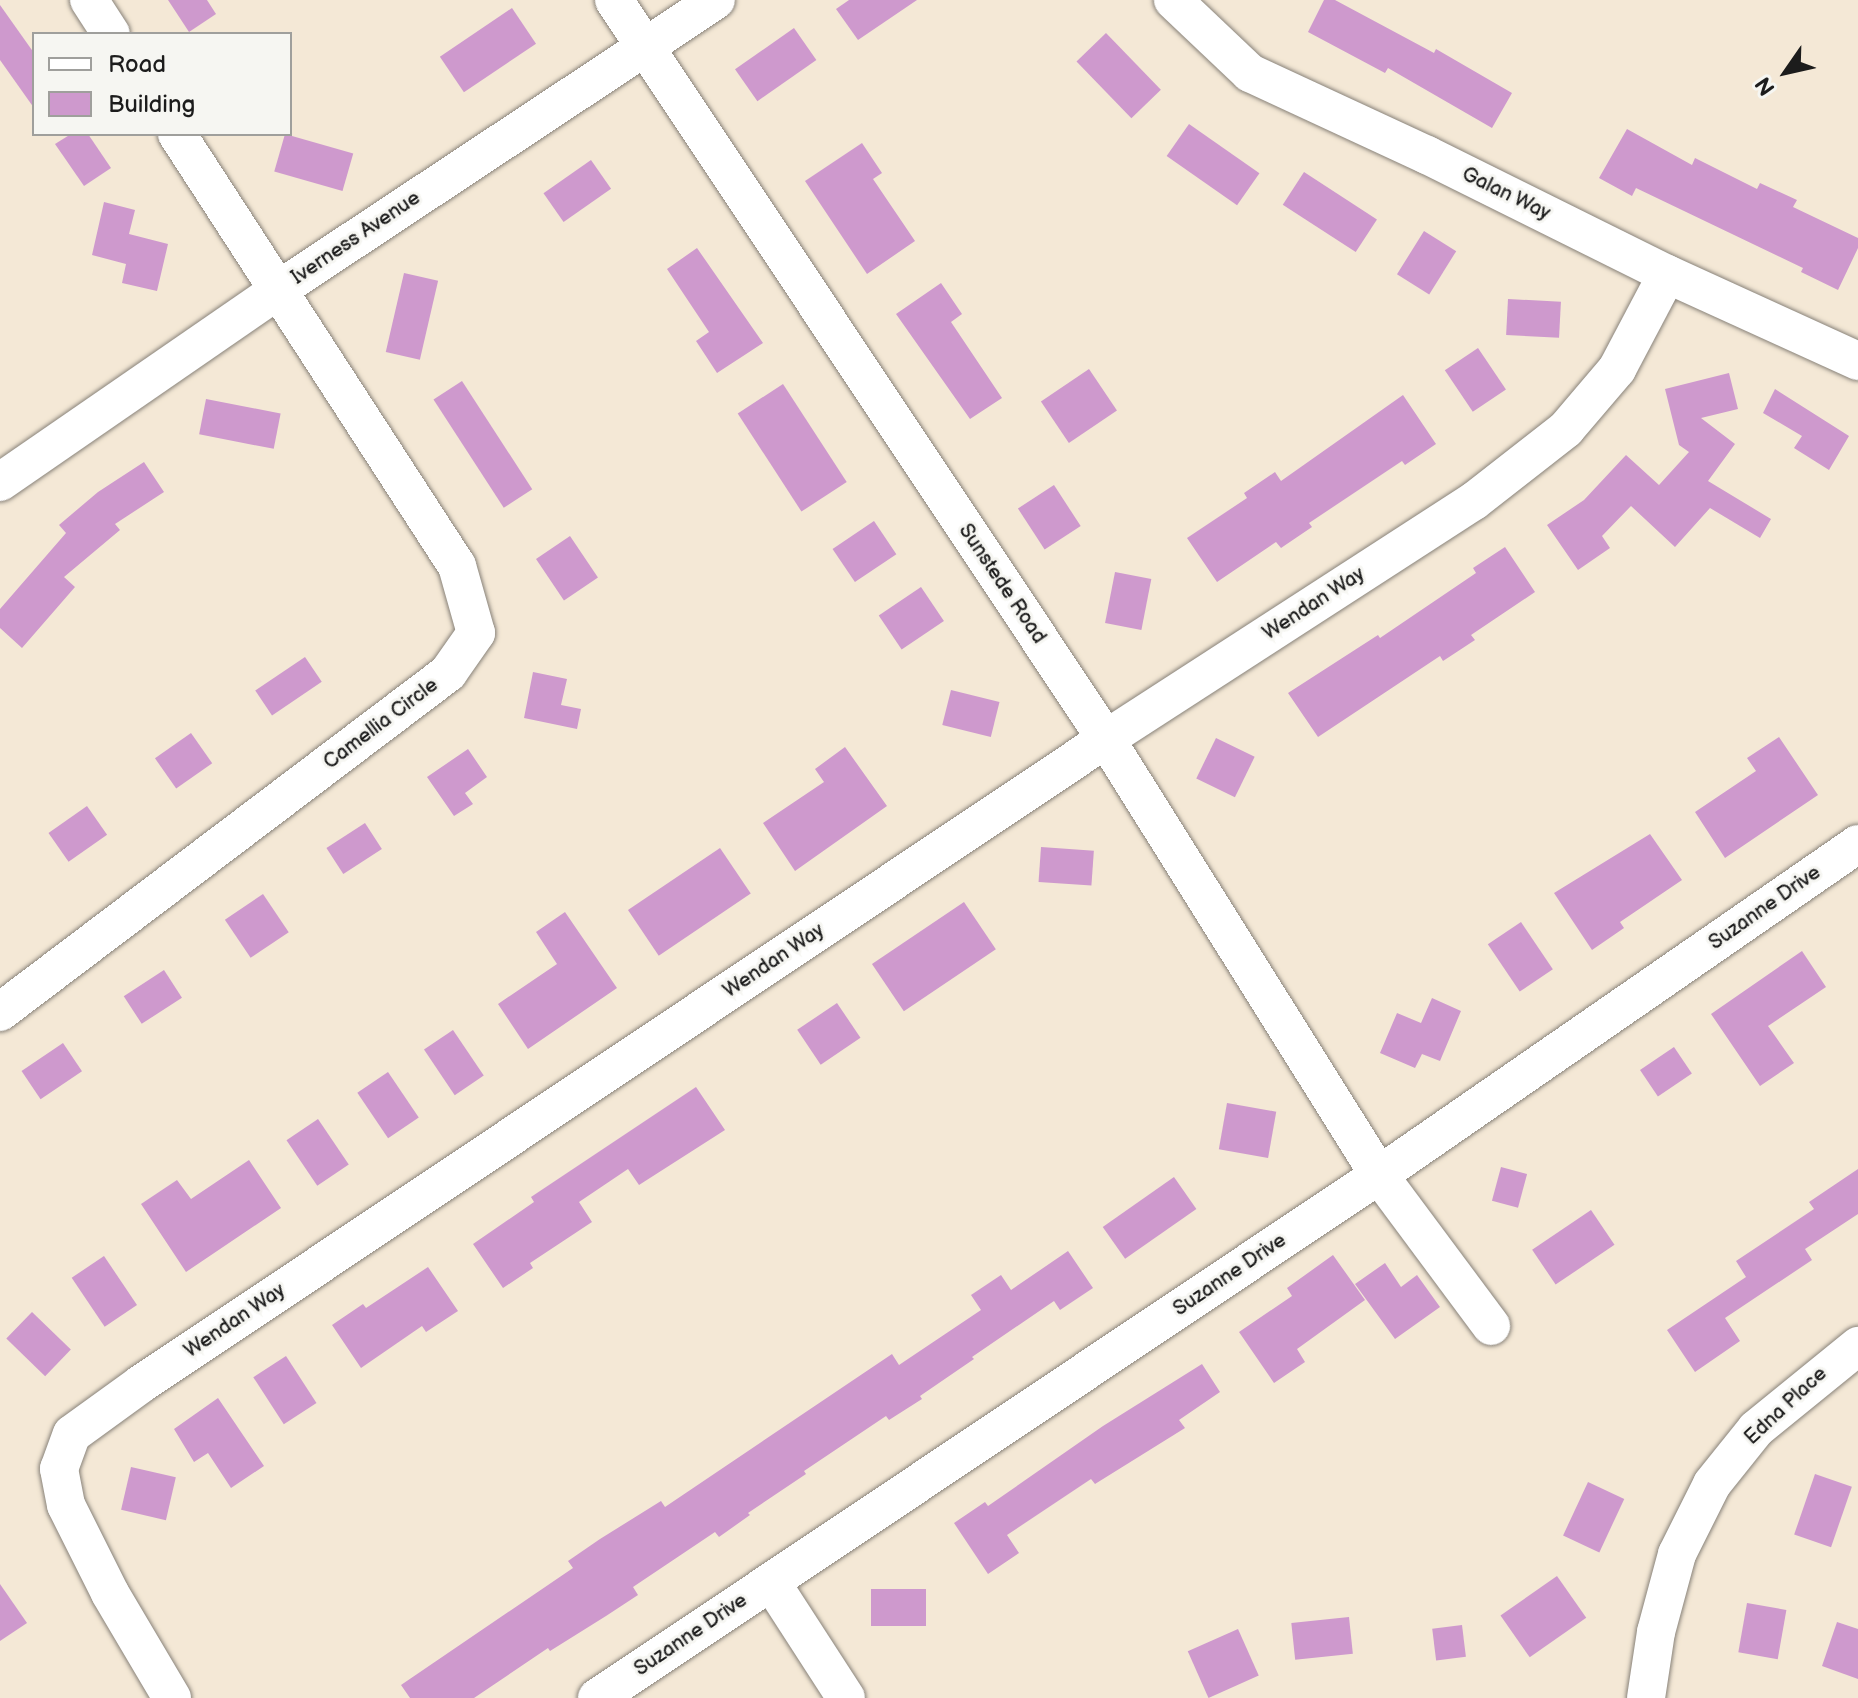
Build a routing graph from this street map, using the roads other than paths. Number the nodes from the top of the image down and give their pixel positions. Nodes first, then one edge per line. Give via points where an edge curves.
1 (89, 0) edge
2 (614, 0) edge
3 (716, 0) edge
4 (1173, 0) edge
5 (110, 32) edge
6 (644, 47) junction
7 (178, 136) edge
8 (1667, 274) junction
9 (278, 290) junction
10 (1858, 361) edge
11 (0, 482) edge
12 (1106, 739) junction
13 (1858, 844) edge
14 (0, 1012) edge
15 (1379, 1175) junction
16 (1491, 1326) dead end
17 (1858, 1346) edge
18 (771, 1582) junction
19 (172, 1698) edge
20 (597, 1698) edge
21 (846, 1698) edge
22 (1646, 1698) edge

1 - 5 street
2 - 6 street, Sunstede Road
3 - 6 street, Iverness Avenue
4 - 8 street, Galan Way via 1250,73
6 - 9 street, Iverness Avenue
6 - 12 street, Sunstede Road
7 - 9 street, Camellia Circle
8 - 10 street, Galan Way
8 - 12 street, Wendan Way via 1617,369 1566,429 1474,501
9 - 11 street, Iverness Avenue
9 - 14 street, Camellia Circle via 457,566 476,633 448,673
12 - 15 street, Sunstede Road
12 - 19 street, Wendan Way via 72,1434 59,1469 66,1505
13 - 15 street, Suzanne Drive
15 - 16 street, Sunstede Road
15 - 18 street, Suzanne Drive
17 - 22 street, Edna Place via 1756,1429 1712,1484 1677,1554 1656,1632
18 - 20 street, Suzanne Drive
18 - 21 street

